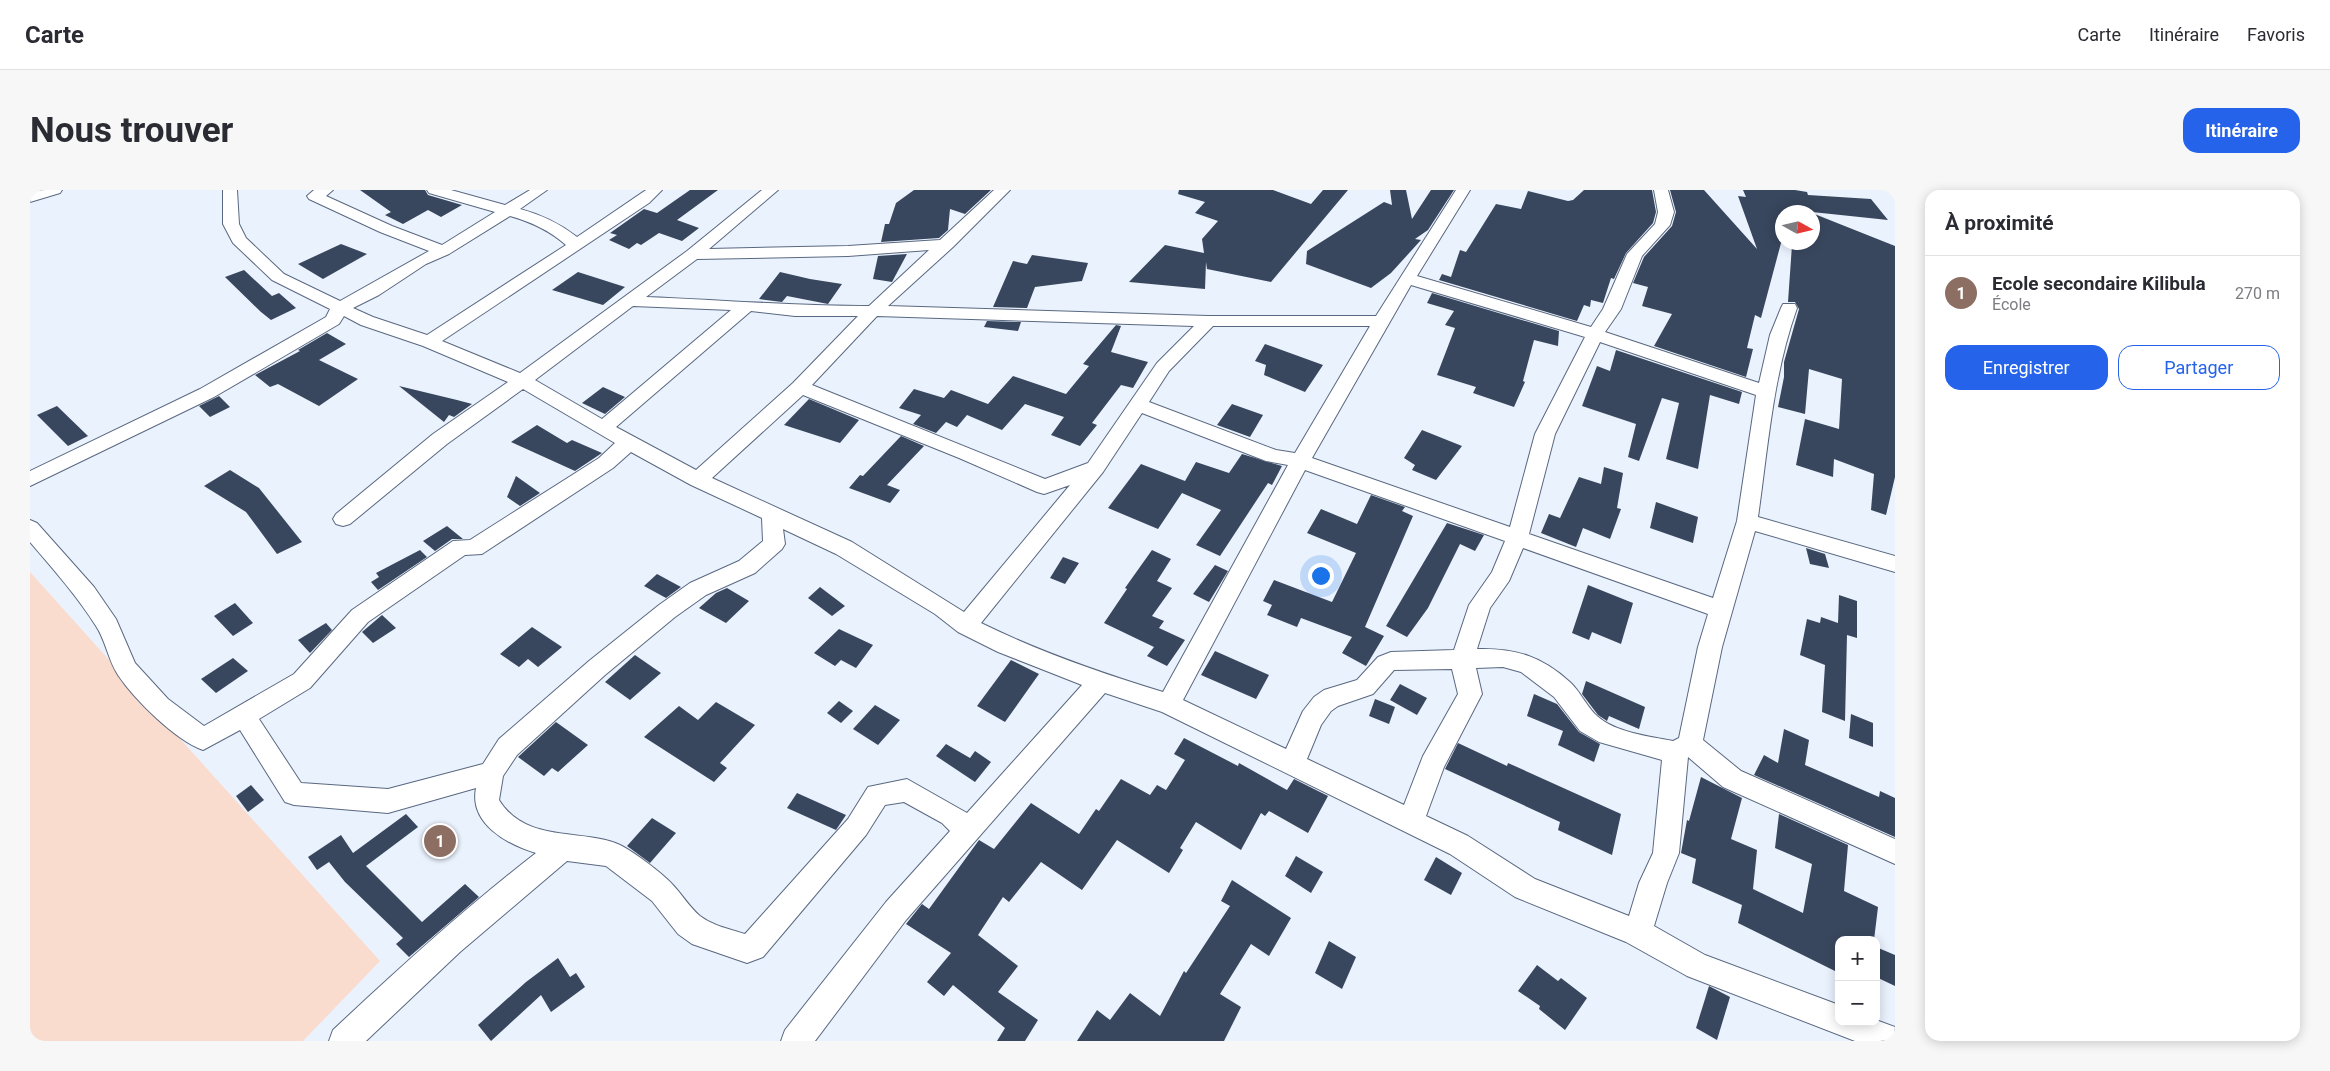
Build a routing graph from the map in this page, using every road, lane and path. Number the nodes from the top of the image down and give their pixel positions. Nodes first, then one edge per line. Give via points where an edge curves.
1 (55, 190) edge
2 (230, 190) edge
3 (326, 190) edge
4 (434, 190) edge
5 (540, 190) edge
6 (655, 190) edge
7 (771, 190) edge
8 (1003, 190) edge
9 (1463, 190) edge
10 (1661, 190) edge
11 (30, 197) edge
12 (509, 210) junction
13 (946, 244) junction
14 (576, 245) junction
15 (443, 251) junction
16 (693, 254) junction
17 (1407, 278) junction
18 (628, 300) junction
19 (747, 306) junction
20 (339, 308) junction
21 (1790, 308) dead end
22 (872, 311) junction
23 (1208, 321) junction
24 (1382, 321) junction
25 (1595, 334) junction
26 (429, 342) junction
27 (522, 381) junction
28 (800, 387) junction
29 (1766, 392) junction
30 (1138, 405) junction
31 (603, 428) junction
32 (630, 443) junction
33 (1300, 461) junction
34 (1096, 467) junction
35 (30, 479) edge
36 (698, 480) junction
37 (772, 516) junction
38 (343, 519) dead end
39 (1747, 521) junction
40 (30, 528) edge
41 (1517, 538) junction
42 (1895, 564) edge
43 (1722, 610) junction
44 (966, 626) junction
45 (1462, 660) junction
46 (1100, 682) junction
47 (1169, 704) junction
48 (244, 716) junction
49 (1682, 748) junction
50 (1293, 762) junction
51 (491, 773) junction
52 (1410, 823) junction
53 (967, 829) junction
54 (562, 848) junction
55 (1895, 852) edge
56 (1636, 932) junction
57 (1835, 1018) edge
58 (1854, 1026) edge
59 (344, 1041) edge
60 (796, 1041) edge
61 (1893, 1041) edge

1 - 11 street
2 - 20 street via 231,224 239,240 278,277
3 - 15 street via 314,196 386,230
4 - 12 street
5 - 12 street
6 - 14 street
7 - 16 street
8 - 13 street
9 - 17 street
10 - 25 street via 1666,212 1662,225 1635,254 1612,308
12 - 14 street via 536,218 557,229
12 - 15 street
13 - 16 street via 848,251
13 - 22 street
14 - 26 street
15 - 20 street
16 - 18 street
17 - 24 street
17 - 25 street
18 - 19 street
18 - 27 street
19 - 22 street via 795,311
19 - 31 street
20 - 26 street
20 - 35 street via 332,320 206,393
21 - 29 street via 1779,335
22 - 23 street
22 - 28 street
23 - 24 street
23 - 30 street via 1163,367
24 - 33 street
25 - 29 street
25 - 41 street via 1545,434
26 - 27 street
27 - 31 street
27 - 38 street via 440,439
28 - 34 street via 1044,487
28 - 36 street
29 - 39 street
30 - 33 street via 1274,456
30 - 34 street
31 - 32 street
32 - 36 street
32 - 48 street via 606,463 474,548 461,547 360,616 302,681
33 - 41 street
33 - 47 street
34 - 44 street
36 - 37 street
37 - 44 street via 844,548 943,608
37 - 51 street via 774,544 747,567 698,589 597,668 508,747
39 - 42 street
39 - 43 street
40 - 48 street via 86,593 108,624 126,668 159,706 203,740
41 - 43 street
41 - 45 street via 1501,575 1480,605
43 - 49 street
44 - 46 street via 1006,646
45 - 49 street via 1503,658 1529,665 1562,690 1588,724 1608,735 1630,742
45 - 50 street via 1384,663 1370,683 1360,690 1330,698 1319,706
45 - 52 street via 1470,694 1432,764
46 - 47 street
46 - 53 street
47 - 50 street
48 - 51 street via 294,794 388,801
49 - 55 street via 1732,779
49 - 56 street via 1666,853
50 - 52 street
51 - 54 street via 486,802 497,820 531,839
52 - 56 street via 1459,845 1525,888
53 - 54 street via 951,815 907,790 878,795 857,827 753,947 747,949 702,934 688,924 662,892 613,855
53 - 60 street via 896,912
54 - 59 street via 492,903
56 - 57 street via 1697,966
58 - 61 street

